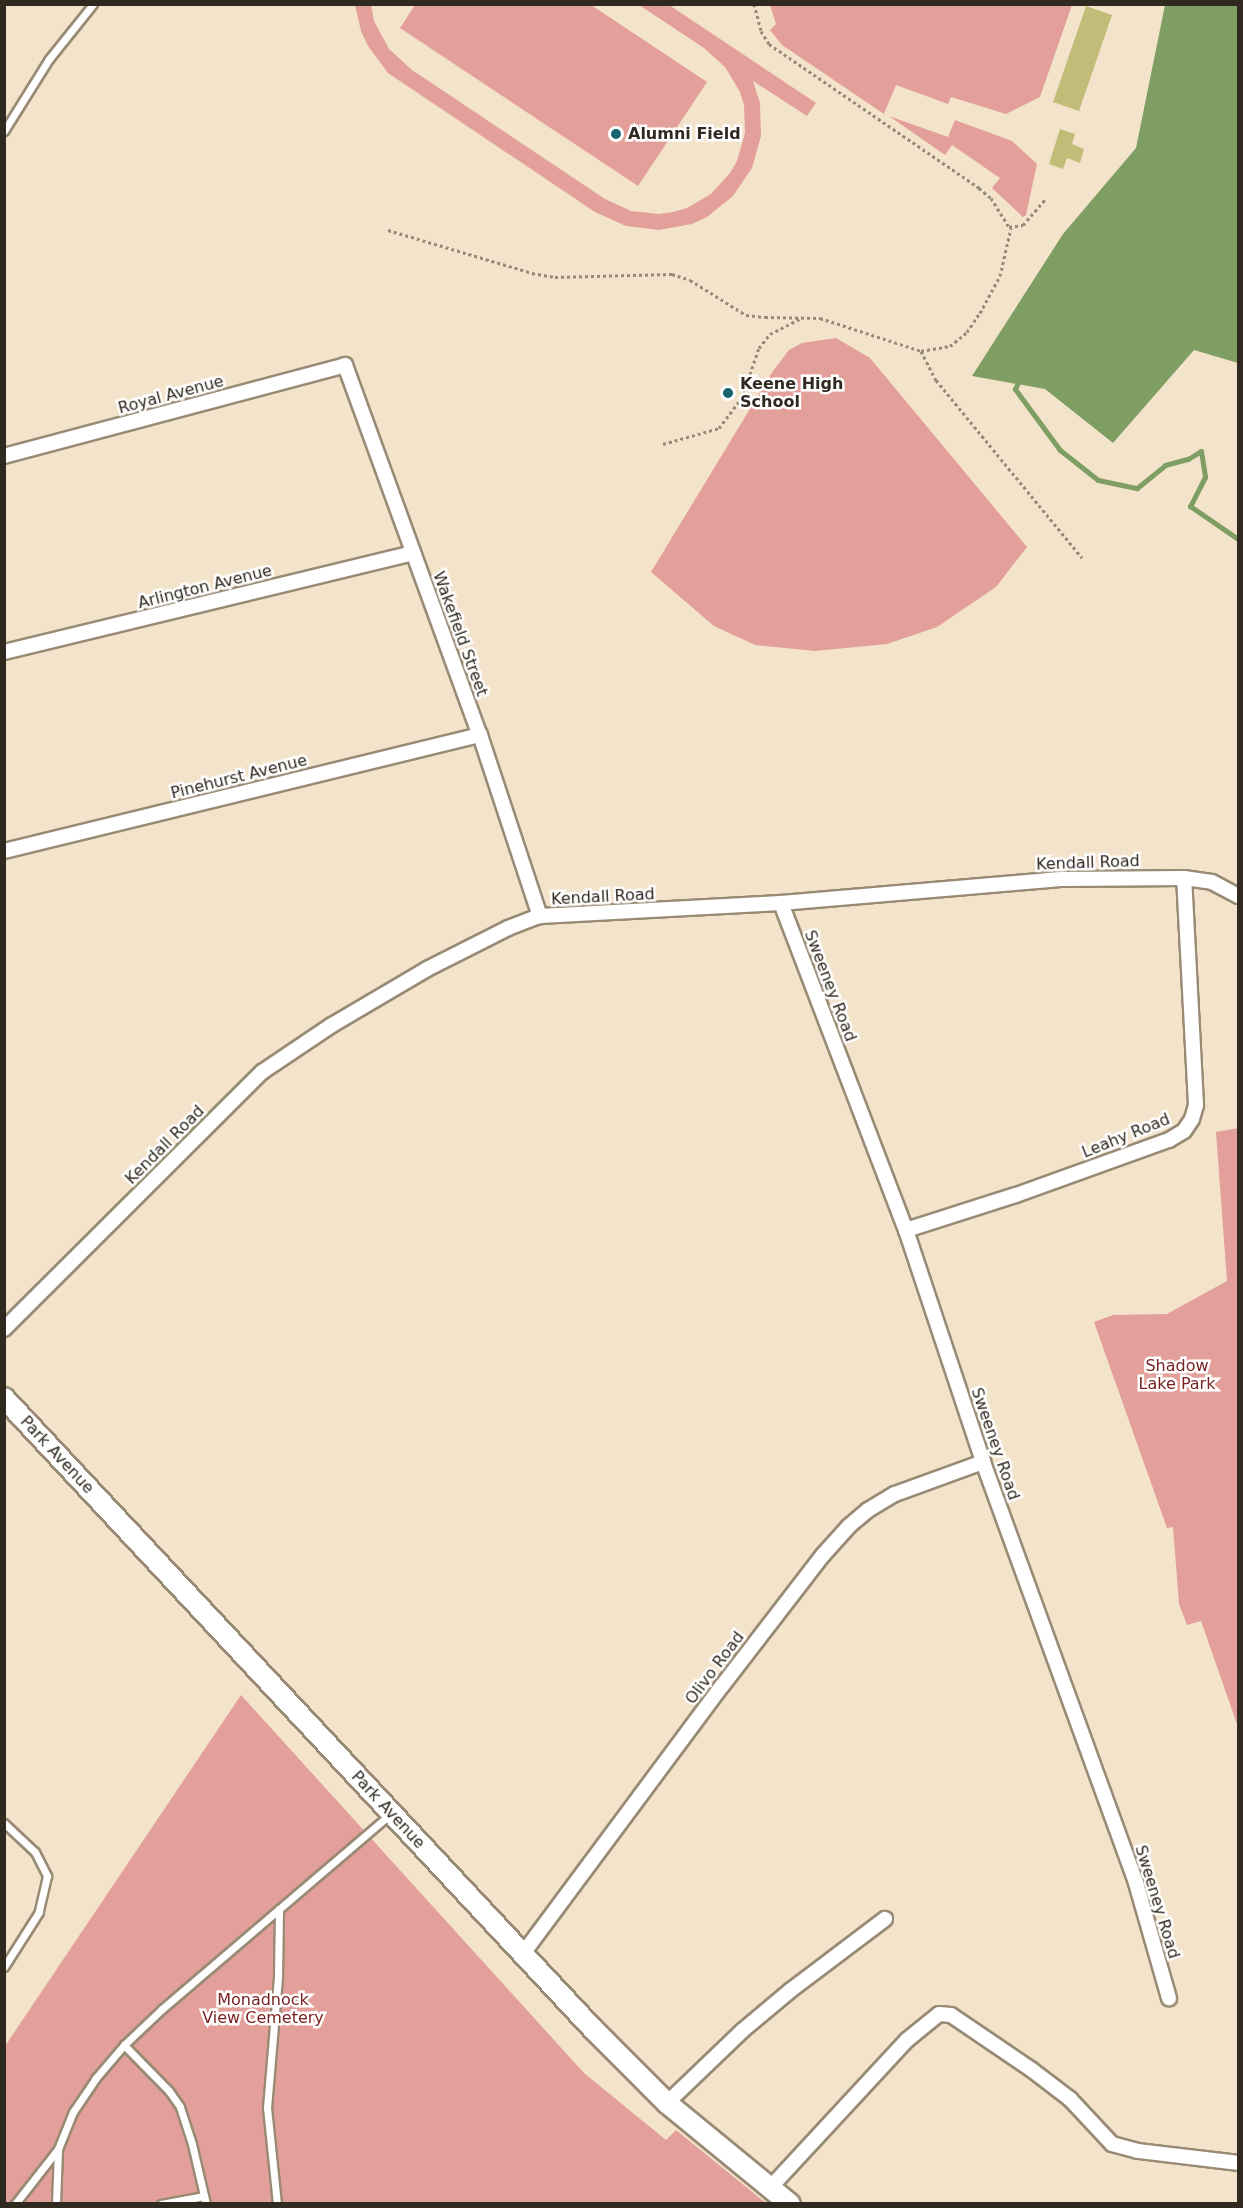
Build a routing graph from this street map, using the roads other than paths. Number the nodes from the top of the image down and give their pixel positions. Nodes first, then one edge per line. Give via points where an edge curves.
1 (93, 4) edge
2 (4, 131) edge
3 (345, 365) joint
4 (4, 456) edge
5 (413, 554) junction
6 (4, 652) edge
7 (480, 735) junction
8 (4, 851) edge
9 (1184, 878) junction
10 (1239, 896) edge
11 (781, 903) junction
12 (540, 916) junction
13 (906, 1230) junction
14 (4, 1329) edge
15 (4, 1398) edge
16 (983, 1462) junction
17 (392, 1814) junction
18 (4, 1823) edge
19 (279, 1908) junction
20 (885, 1919) dead end
21 (522, 1955) junction
22 (4, 1967) edge
23 (1169, 1998) dead end
24 (124, 2045) junction
25 (667, 2103) junction
26 (58, 2149) junction
27 (1239, 2163) edge
28 (769, 2189) junction
29 (205, 2200) edge
30 (15, 2204) edge
31 (56, 2204) edge
32 (161, 2204) edge
33 (277, 2204) edge
34 (790, 2204) edge

1 - 2 lane via 48,59
3 - 4 street, Royal Avenue
3 - 5 street, Wakefield Street
5 - 6 street, Arlington Avenue
5 - 7 street, Wakefield Street
7 - 8 street, Pinehurst Avenue
7 - 12 street, Wakefield Street
9 - 10 street, Kendall Road via 1212,882
9 - 11 street, Kendall Road via 1063,879
9 - 13 street, Leahy Road via 1196,1105 1184,1131 1038,1188
11 - 12 street, Kendall Road
11 - 13 street, Sweeney Road
12 - 14 street, Kendall Road via 427,969 262,1072
13 - 16 street, Sweeney Road
15 - 17 street, Park Avenue
16 - 21 street, Olivo Road via 895,1494 849,1526 729,1677
16 - 23 street, Sweeney Road via 1136,1883
17 - 19 lane
17 - 21 street, Park Avenue
18 - 22 lane via 35,1852 47,1876 39,1912
19 - 24 lane
19 - 33 lane via 278,1976 267,2108
20 - 25 street via 766,2011
21 - 25 street, Park Avenue
24 - 26 lane via 79,2104
24 - 29 lane via 180,2107
25 - 28 street, Park Avenue
26 - 30 lane
26 - 31 lane
27 - 28 street via 1137,2151 1112,2144 1070,2099 1032,2070 951,2015 939,2014 907,2040
28 - 34 street, Park Avenue
29 - 32 lane

